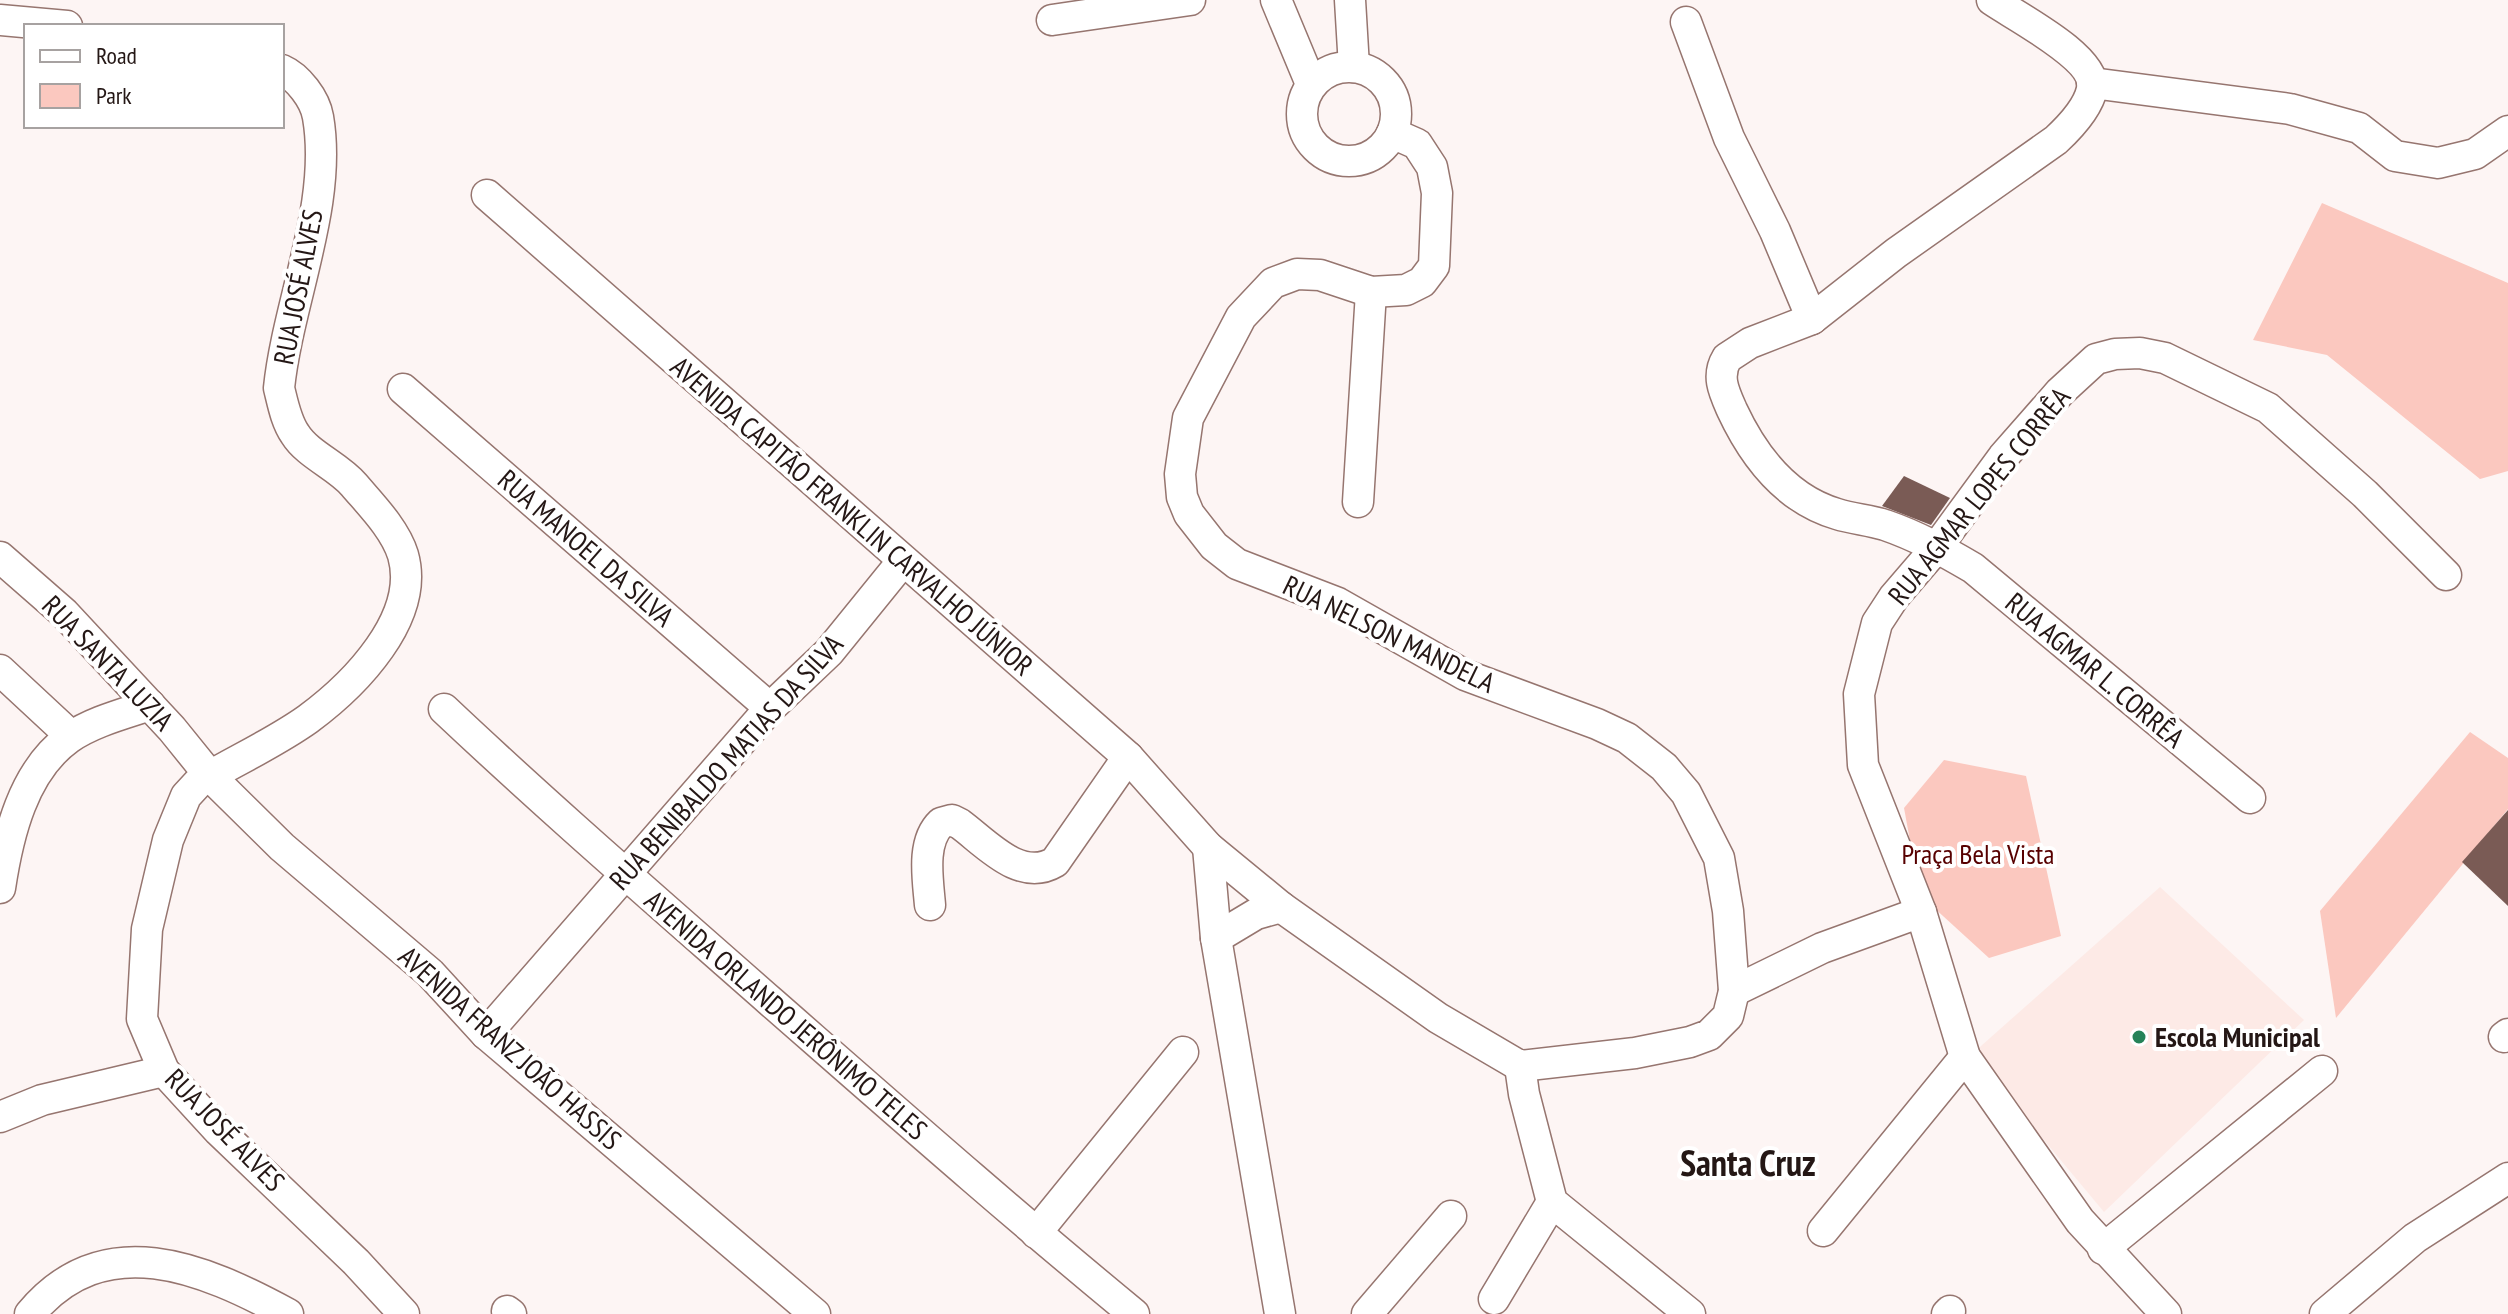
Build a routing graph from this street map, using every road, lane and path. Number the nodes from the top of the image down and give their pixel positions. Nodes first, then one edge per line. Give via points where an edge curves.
1 (1190, 0) edge
2 (1276, 0) edge
3 (1350, 0) edge
4 (1992, 0) edge
5 (0, 20) edge
6 (1052, 20) dead end
7 (1686, 22) dead end
8 (45, 24) edge
9 (1354, 67) junction
10 (284, 72) edge
11 (2092, 83) junction
12 (1311, 84) junction
13 (2508, 131) edge
14 (1392, 133) junction
15 (487, 195) dead end
16 (1371, 292) junction
17 (1812, 319) junction
18 (403, 389) dead end
19 (1358, 502) dead end
20 (1937, 547) junction
21 (0, 557) edge
22 (902, 562) junction
23 (2446, 575) dead end
24 (0, 670) edge
25 (150, 705) junction
26 (770, 708) junction
27 (444, 709) dead end
28 (71, 736) junction
29 (1128, 757) junction
30 (210, 776) junction
31 (2250, 798) dead end
32 (1208, 847) junction
33 (624, 872) junction
34 (0, 888) edge
35 (930, 905) dead end
36 (1281, 907) junction
37 (1921, 912) junction
38 (1216, 938) junction
39 (1734, 986) junction
40 (486, 1034) junction
41 (1183, 1052) dead end
42 (1965, 1057) junction
43 (1520, 1066) junction
44 (164, 1071) junction
45 (2322, 1071) dead end
46 (0, 1117) edge
47 (2508, 1178) edge
48 (1552, 1202) junction
49 (1451, 1216) dead end
50 (1823, 1231) dead end
51 (1036, 1233) junction
52 (2103, 1249) junction
53 (1494, 1299) dead end
54 (30, 1314) edge
55 (288, 1314) edge
56 (404, 1314) edge
57 (815, 1314) edge
58 (1134, 1314) edge
59 (1280, 1314) edge
60 (1367, 1314) edge
61 (1690, 1314) edge
62 (2166, 1314) edge
63 (2325, 1314) edge

1 - 6 street
2 - 12 street
3 - 9 street
4 - 11 street via 2073,53
5 - 8 street
7 - 17 street via 1729,138
9 - 12 street via 1323,74
9 - 14 street via 1385,83 1394,99
10 - 30 street, RUA JOSÉ ALVES via 306,91 318,114 320,175 279,388 296,436 346,474 378,512 403,553 405,593 391,628 342,688 309,718
11 - 13 street via 2290,109 2359,128 2395,156 2438,163 2475,154
11 - 17 street via 2074,122 2056,140
12 - 14 street via 1302,102 1302,122 1309,140 1324,154 1343,161 1363,159
14 - 16 street, RUA NELSON MANDELA via 1417,144 1432,167 1437,193 1434,266 1415,287
15 - 22 street, AVENIDA CAPITÃO FRANKLIN CARVALHO JÚNIOR
16 - 19 street
16 - 39 street, RUA NELSON MANDELA via 1320,275 1286,276 1241,317 1188,418 1180,474 1189,514 1214,546 1237,564 1338,603 1465,675 1617,733 1664,767 1686,793 1719,858
17 - 20 street, RUA AGMAR L. CORRÊA via 1750,343 1721,367 1727,398 1749,446 1774,475 1816,506
18 - 26 street, RUA MANOEL DA SILVA
20 - 23 street, RUA AGMAR LOPES CORRÊA via 2003,457 2060,392 2096,359 2140,353 2165,358 2268,408
20 - 31 street, RUA AGMAR L. CORRÊA via 1994,585
20 - 37 street, RUA AGMAR LOPES CORRÊA via 1877,623 1859,694 1863,765
21 - 25 street, RUA SANTA LUZIA via 64,613
22 - 26 street, RUA BENIBALDO MATIAS DA SILVA via 829,652
22 - 29 street, AVENIDA CAPITÃO FRANKLIN CARVALHO JÚNIOR
24 - 28 street
25 - 28 street
25 - 30 street, RUA SANTA LUZIA
26 - 33 street, RUA BENIBALDO MATIAS DA SILVA
27 - 33 street, AVENIDA ORLANDO JERÔNIMO TELES
28 - 34 street via 32,780
29 - 32 street, AVENIDA CAPITÃO FRANKLIN CARVALHO JÚNIOR
29 - 35 street via 1047,867 1018,866 960,824 941,823 928,855
30 - 40 street, AVENIDA FRANZ JOÃO HASSIS via 282,847 430,973
30 - 44 street, RUA JOSÉ ALVES via 186,796 176,816 147,929 142,1019
32 - 36 street, AVENIDA CAPITÃO FRANKLIN CARVALHO JÚNIOR
32 - 38 street
33 - 40 street, RUA BENIBALDO MATIAS DA SILVA
33 - 51 street, AVENIDA ORLANDO JERÔNIMO TELES
36 - 38 street via 1256,914
36 - 43 street, AVENIDA CAPITÃO FRANKLIN CARVALHO JÚNIOR via 1438,1018
37 - 39 street
37 - 42 street, RUA AGMAR LOPES CORRÊA
38 - 59 street
39 - 43 street via 1728,1016 1720,1027 1690,1042
40 - 57 street, AVENIDA FRANZ JOÃO HASSIS
41 - 51 street
42 - 50 street
42 - 52 street, RUA AGMAR LOPES CORRÊA
43 - 48 street
44 - 46 street via 42,1100
44 - 56 street, RUA JOSÉ ALVES
45 - 52 street
47 - 63 street via 2415,1238
48 - 53 street
48 - 61 street
49 - 60 street
51 - 58 street, AVENIDA ORLANDO JERÔNIMO TELES
52 - 62 street, RUA AGMAR LOPES CORRÊA
54 - 55 street via 81,1271 141,1262 209,1275

